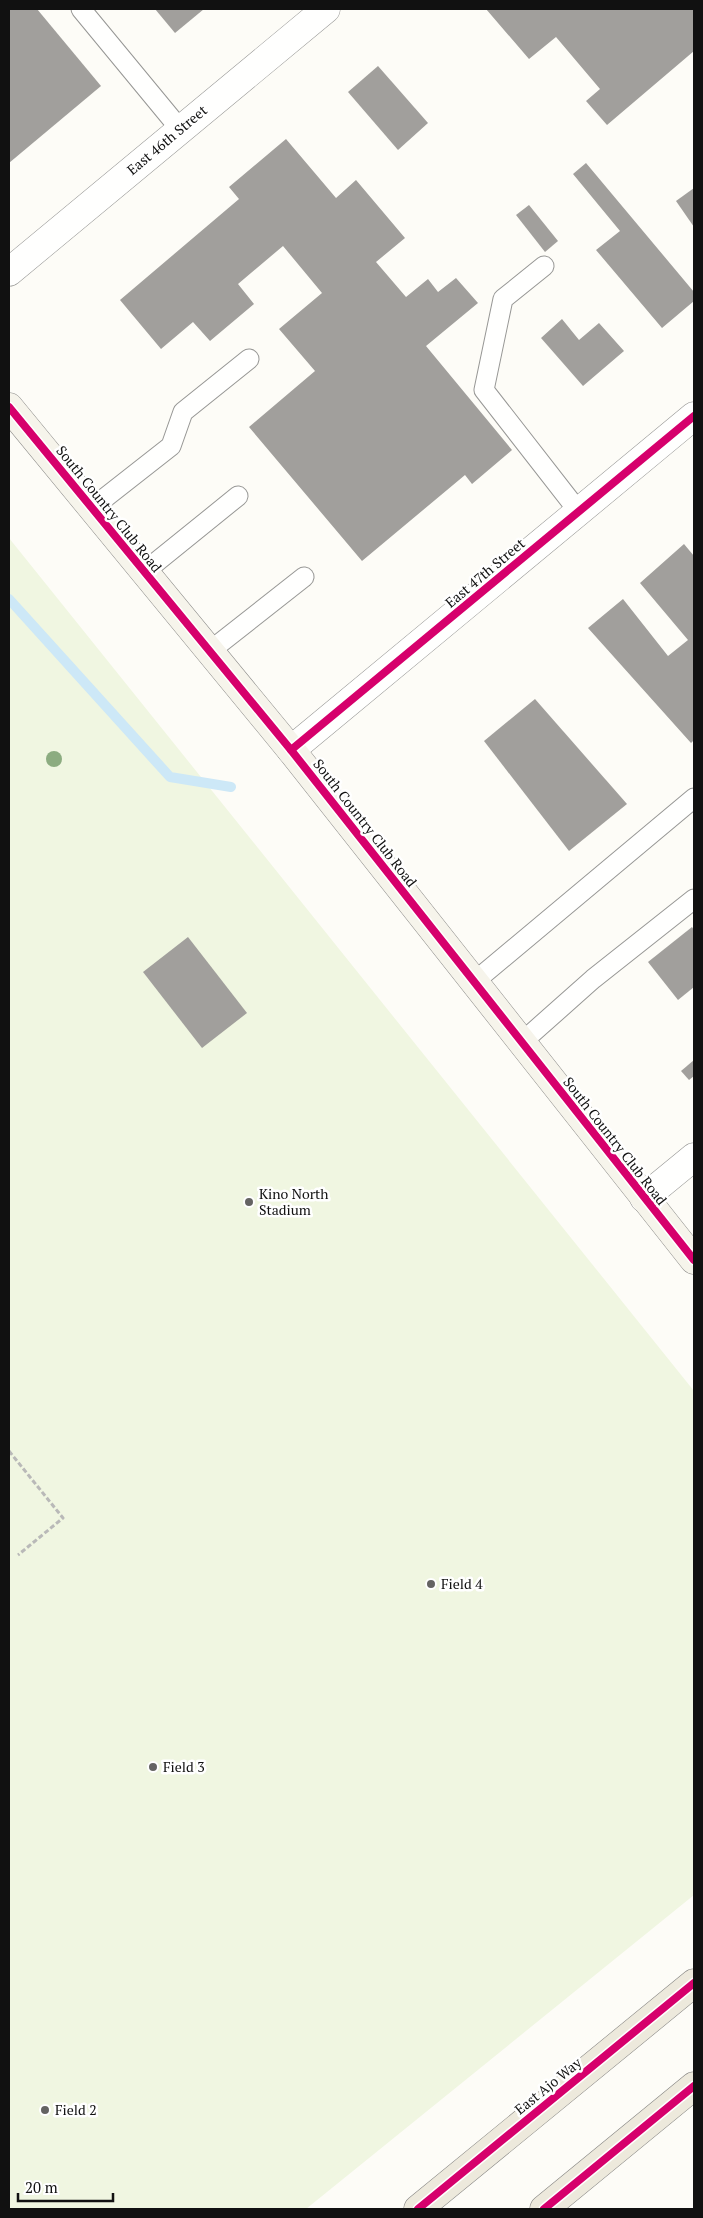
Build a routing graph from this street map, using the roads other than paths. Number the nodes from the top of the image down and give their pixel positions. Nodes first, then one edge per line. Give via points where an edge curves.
1 (81, 9) edge
2 (326, 9) edge
3 (180, 129) junction
4 (544, 266) dead end
5 (9, 272) edge
6 (249, 359) dead end
7 (9, 406) edge
8 (694, 416) edge
9 (238, 496) dead end
10 (92, 508) junction
11 (579, 512) junction
12 (144, 572) junction
13 (304, 577) dead end
14 (210, 651) junction
15 (291, 750) junction
16 (694, 798) edge
17 (694, 899) edge
18 (474, 982) junction
19 (521, 1043) junction
20 (694, 1157) edge
21 (644, 1198) junction
22 (694, 1260) edge
23 (694, 1983) edge
24 (694, 2086) edge
25 (418, 2209) edge
26 (544, 2209) edge

1 - 3 lane
2 - 3 street, East 46th Street
3 - 5 street, East 46th Street
4 - 11 lane via 503,299 484,390
6 - 10 lane via 183,412 171,446
7 - 10 street, South Country Club Road
8 - 11 street, East 47th Street
9 - 12 lane
10 - 12 street, South Country Club Road
11 - 15 street, East 47th Street
12 - 14 street, South Country Club Road
13 - 14 lane
14 - 15 street, South Country Club Road
15 - 18 street, South Country Club Road
16 - 18 lane
17 - 19 lane via 593,979
18 - 19 street, South Country Club Road
19 - 21 street, South Country Club Road
20 - 21 street
21 - 22 street, South Country Club Road
23 - 25 main road, East Ajo Way
24 - 26 main road

